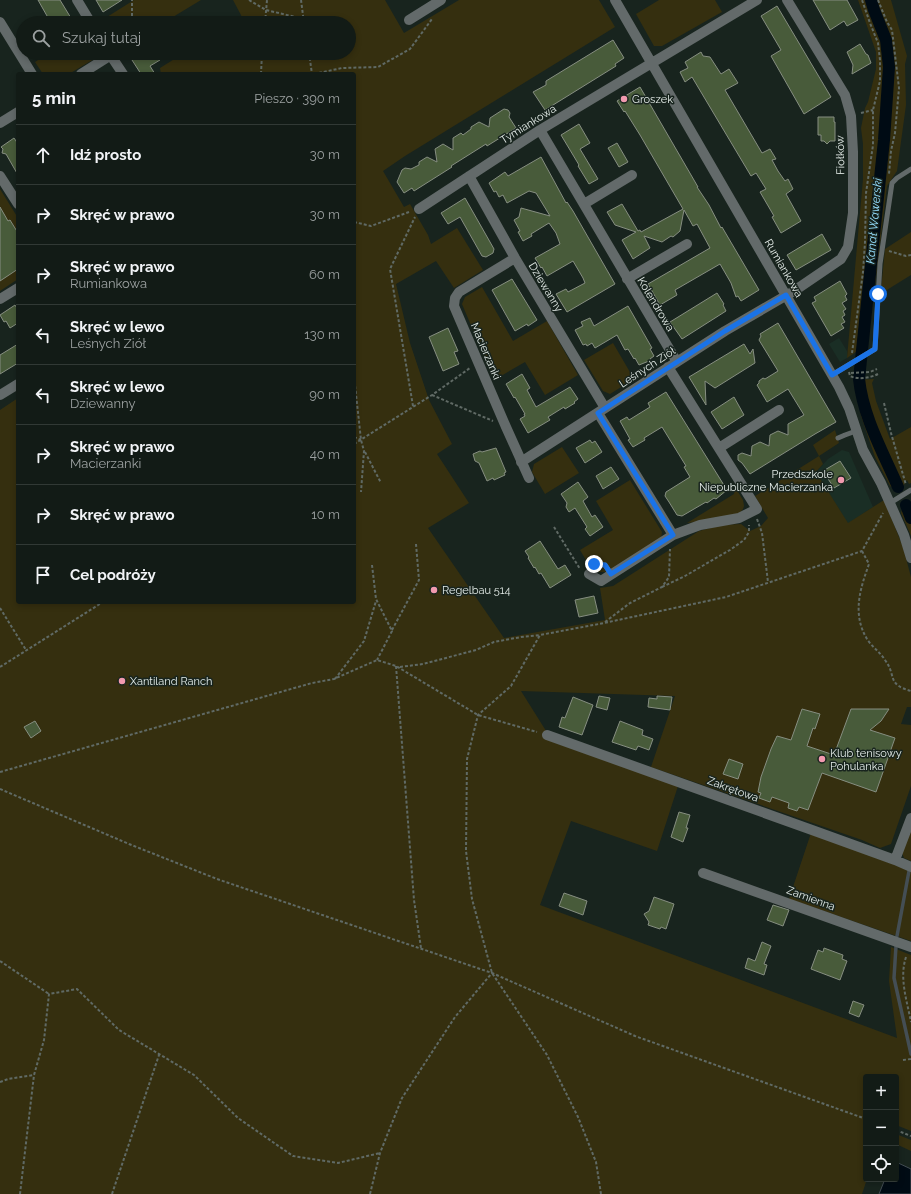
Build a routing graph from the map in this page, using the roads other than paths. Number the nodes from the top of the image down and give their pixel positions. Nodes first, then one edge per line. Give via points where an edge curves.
1 (77, 0) edge
2 (441, 0) edge
3 (615, 0) edge
4 (757, 0) edge
5 (788, 0) edge
6 (87, 16) edge
7 (409, 20) dead end
8 (0, 22) edge
9 (16, 48) edge
10 (23, 60) edge
11 (101, 60) edge
12 (114, 60) edge
13 (652, 63) junction
14 (31, 72) edge
15 (84, 72) edge
16 (121, 72) edge
17 (16, 113) edge
18 (0, 123) edge
19 (540, 130) junction
20 (911, 169) edge
21 (632, 175) dead end
22 (0, 176) edge
23 (469, 176) junction
24 (16, 201) edge
25 (584, 204) junction
26 (419, 209) road end
27 (687, 244) dead end
28 (514, 258) junction
29 (627, 279) junction
30 (16, 289) edge
31 (786, 295) junction
32 (0, 299) edge
33 (673, 364) junction
34 (832, 375) junction
35 (16, 385) edge
36 (0, 395) edge
37 (779, 410) dead end
38 (601, 411) junction
39 (856, 431) junction
40 (838, 438) dead end
41 (719, 448) junction
42 (521, 462) junction
43 (529, 478) dead end
44 (909, 491) edge
45 (889, 502) junction
46 (672, 536) junction
47 (911, 558) edge
48 (589, 574) road end
49 (547, 735) road end
50 (911, 818) edge
51 (895, 860) junction
52 (909, 866) edge
53 (703, 873) dead end
54 (909, 946) edge

1 - 6 street
2 - 7 street
3 - 13 street, Rumiankowa
4 - 13 street
5 - 31 street, Fiołków via 845,95 851,116 853,213 848,247 841,259
8 - 9 street
10 - 14 street
11 - 15 street
12 - 16 street
13 - 19 street, Tymiankowa
13 - 31 street, Rumiankowa
17 - 18 street
19 - 23 street, Tymiankowa
19 - 25 street, Kolendrowa
20 - 34 lane via 892,183 882,249 875,349
21 - 25 street
22 - 24 street
23 - 26 street, Tymiankowa
23 - 28 street, Dziewanny
25 - 29 street, Kolendrowa
27 - 29 street, Kolendrowa
28 - 38 street, Dziewanny
28 - 42 street, Macierzanki via 459,292 454,306
29 - 33 street, Kolendrowa
30 - 32 street
31 - 33 street, Leśnych Ziół
31 - 34 street, Rumiankowa
33 - 38 street, Leśnych Ziół
33 - 41 street, Kolendrowa
34 - 39 street, Rumiankowa via 849,408
35 - 36 street
37 - 41 street
38 - 42 street, Leśnych Ziół
38 - 46 street, Dziewanny
39 - 40 lane
39 - 45 street, Rumiankowa
41 - 46 street, Kolendrowa via 753,511 739,518 700,525
42 - 43 street, Macierzanki
44 - 45 lane
45 - 47 street, Rumiankowa
46 - 48 street via 601,580
49 - 51 street, Zakrętowa
50 - 51 street
51 - 52 street, Zakrętowa
53 - 54 street, Zamienna

